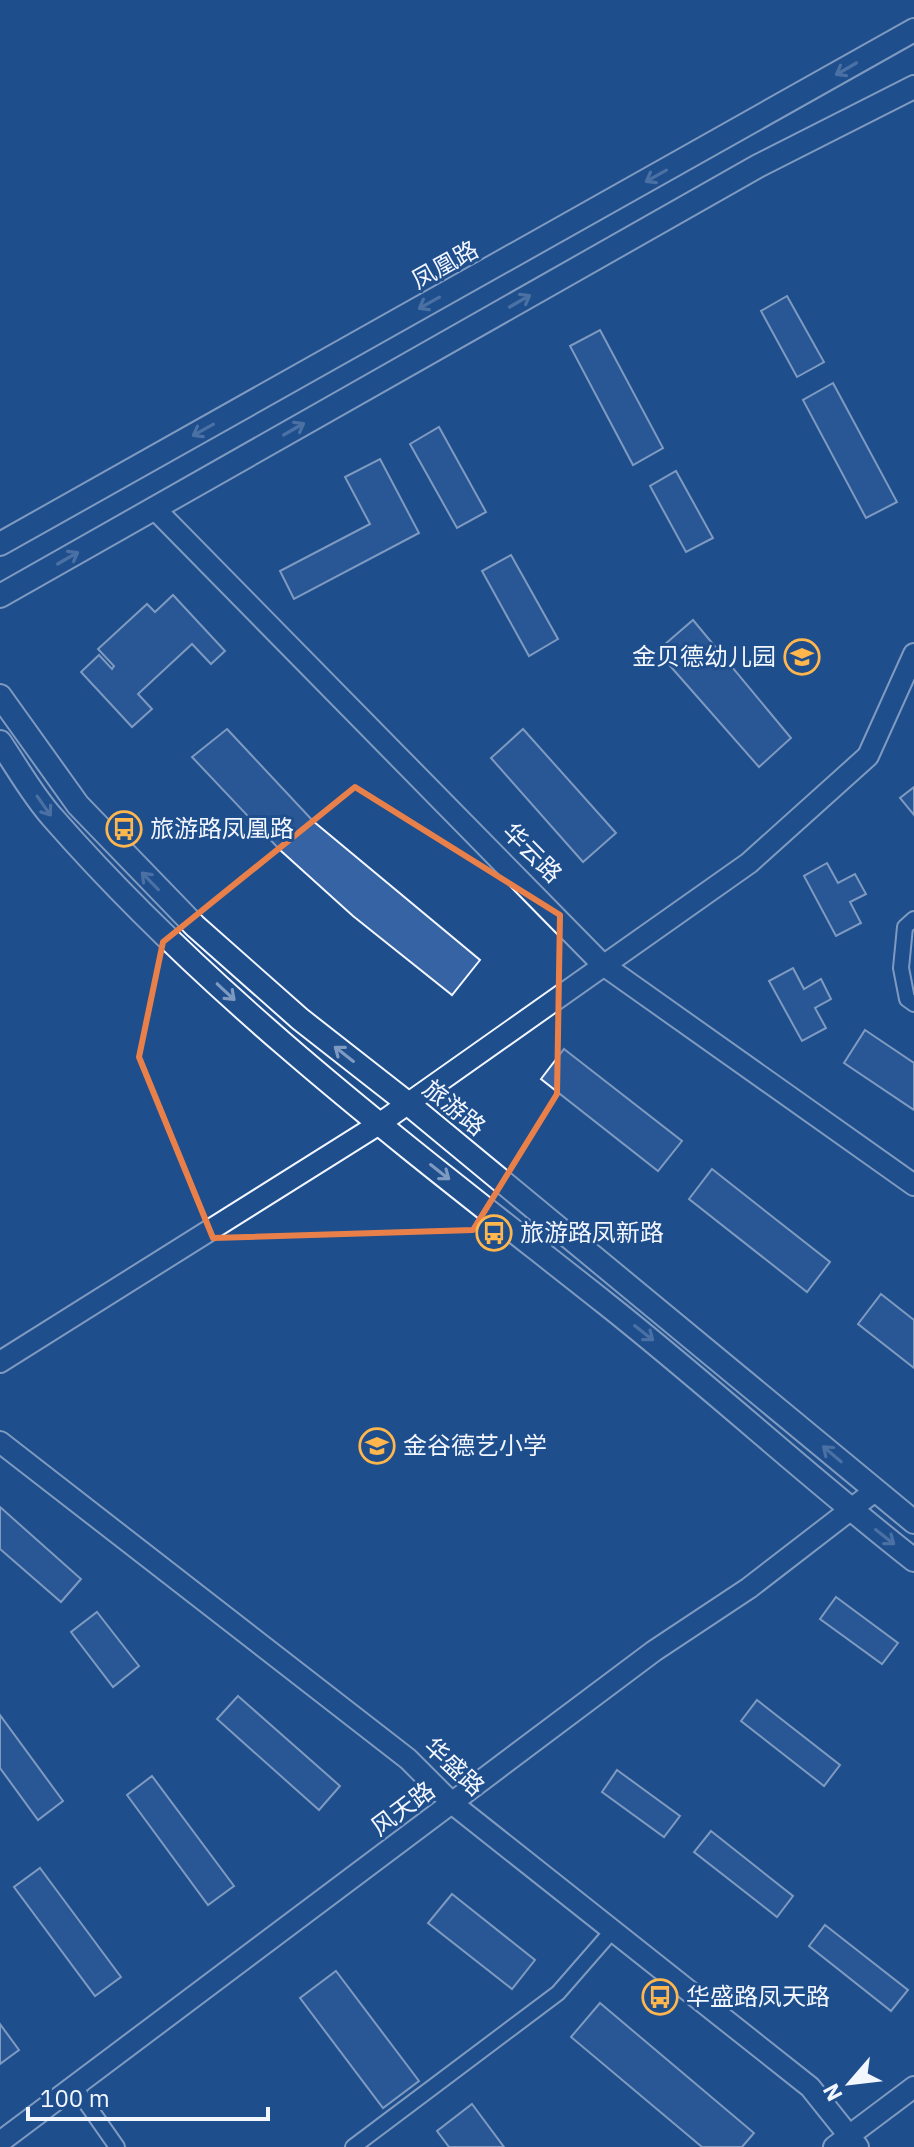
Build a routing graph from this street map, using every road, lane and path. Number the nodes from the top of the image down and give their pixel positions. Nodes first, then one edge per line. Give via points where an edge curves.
1 (914, 30) edge
2 (914, 87) edge
3 (154, 508) junction
4 (0, 544) edge
5 (0, 596) edge
6 (914, 654) edge
7 (0, 696) edge
8 (0, 742) edge
9 (914, 919) edge
10 (602, 964) junction
11 (914, 1004) edge
12 (406, 1102) junction
13 (379, 1124) junction
14 (914, 1185) edge
15 (0, 1362) edge
16 (0, 1442) edge
17 (876, 1490) junction
18 (852, 1512) junction
19 (914, 1522) edge
20 (914, 1560) edge
21 (453, 1804) junction
22 (613, 1930) junction
23 (75, 2087) junction
24 (914, 2087) edge
25 (0, 2142) edge
26 (847, 2143) edge
27 (117, 2147) edge
28 (353, 2147) edge

1 -> 4 main road, 凤凰路
3 -> 2 main road via 758,166
5 -> 3 main road
3 - 10 street, 华云路
6 - 10 street via 868,756 749,863
12 -> 7 main road, 旅游路 via 300,1019 195,926 78,805
8 -> 13 main road via 51,817 191,959
9 - 11 street via 905,927 901,968 907,999
10 - 12 street
10 - 14 street, 华云路
12 - 13 street
17 -> 12 main road, 旅游路
13 - 15 street
13 -> 18 main road via 684,1365
16 - 21 street, 华盛路 via 408,1759
17 - 18 street, 风天路
17 - 19 main road, 旅游路
18 -> 20 main road
18 - 21 street, 风天路 via 654,1651
21 - 22 street, 华盛路
21 - 23 street, 风天路
22 - 26 street, 华盛路 via 810,2087
22 - 28 street via 558,1993
23 - 25 street, 风天路
23 - 27 street
24 - 26 street

